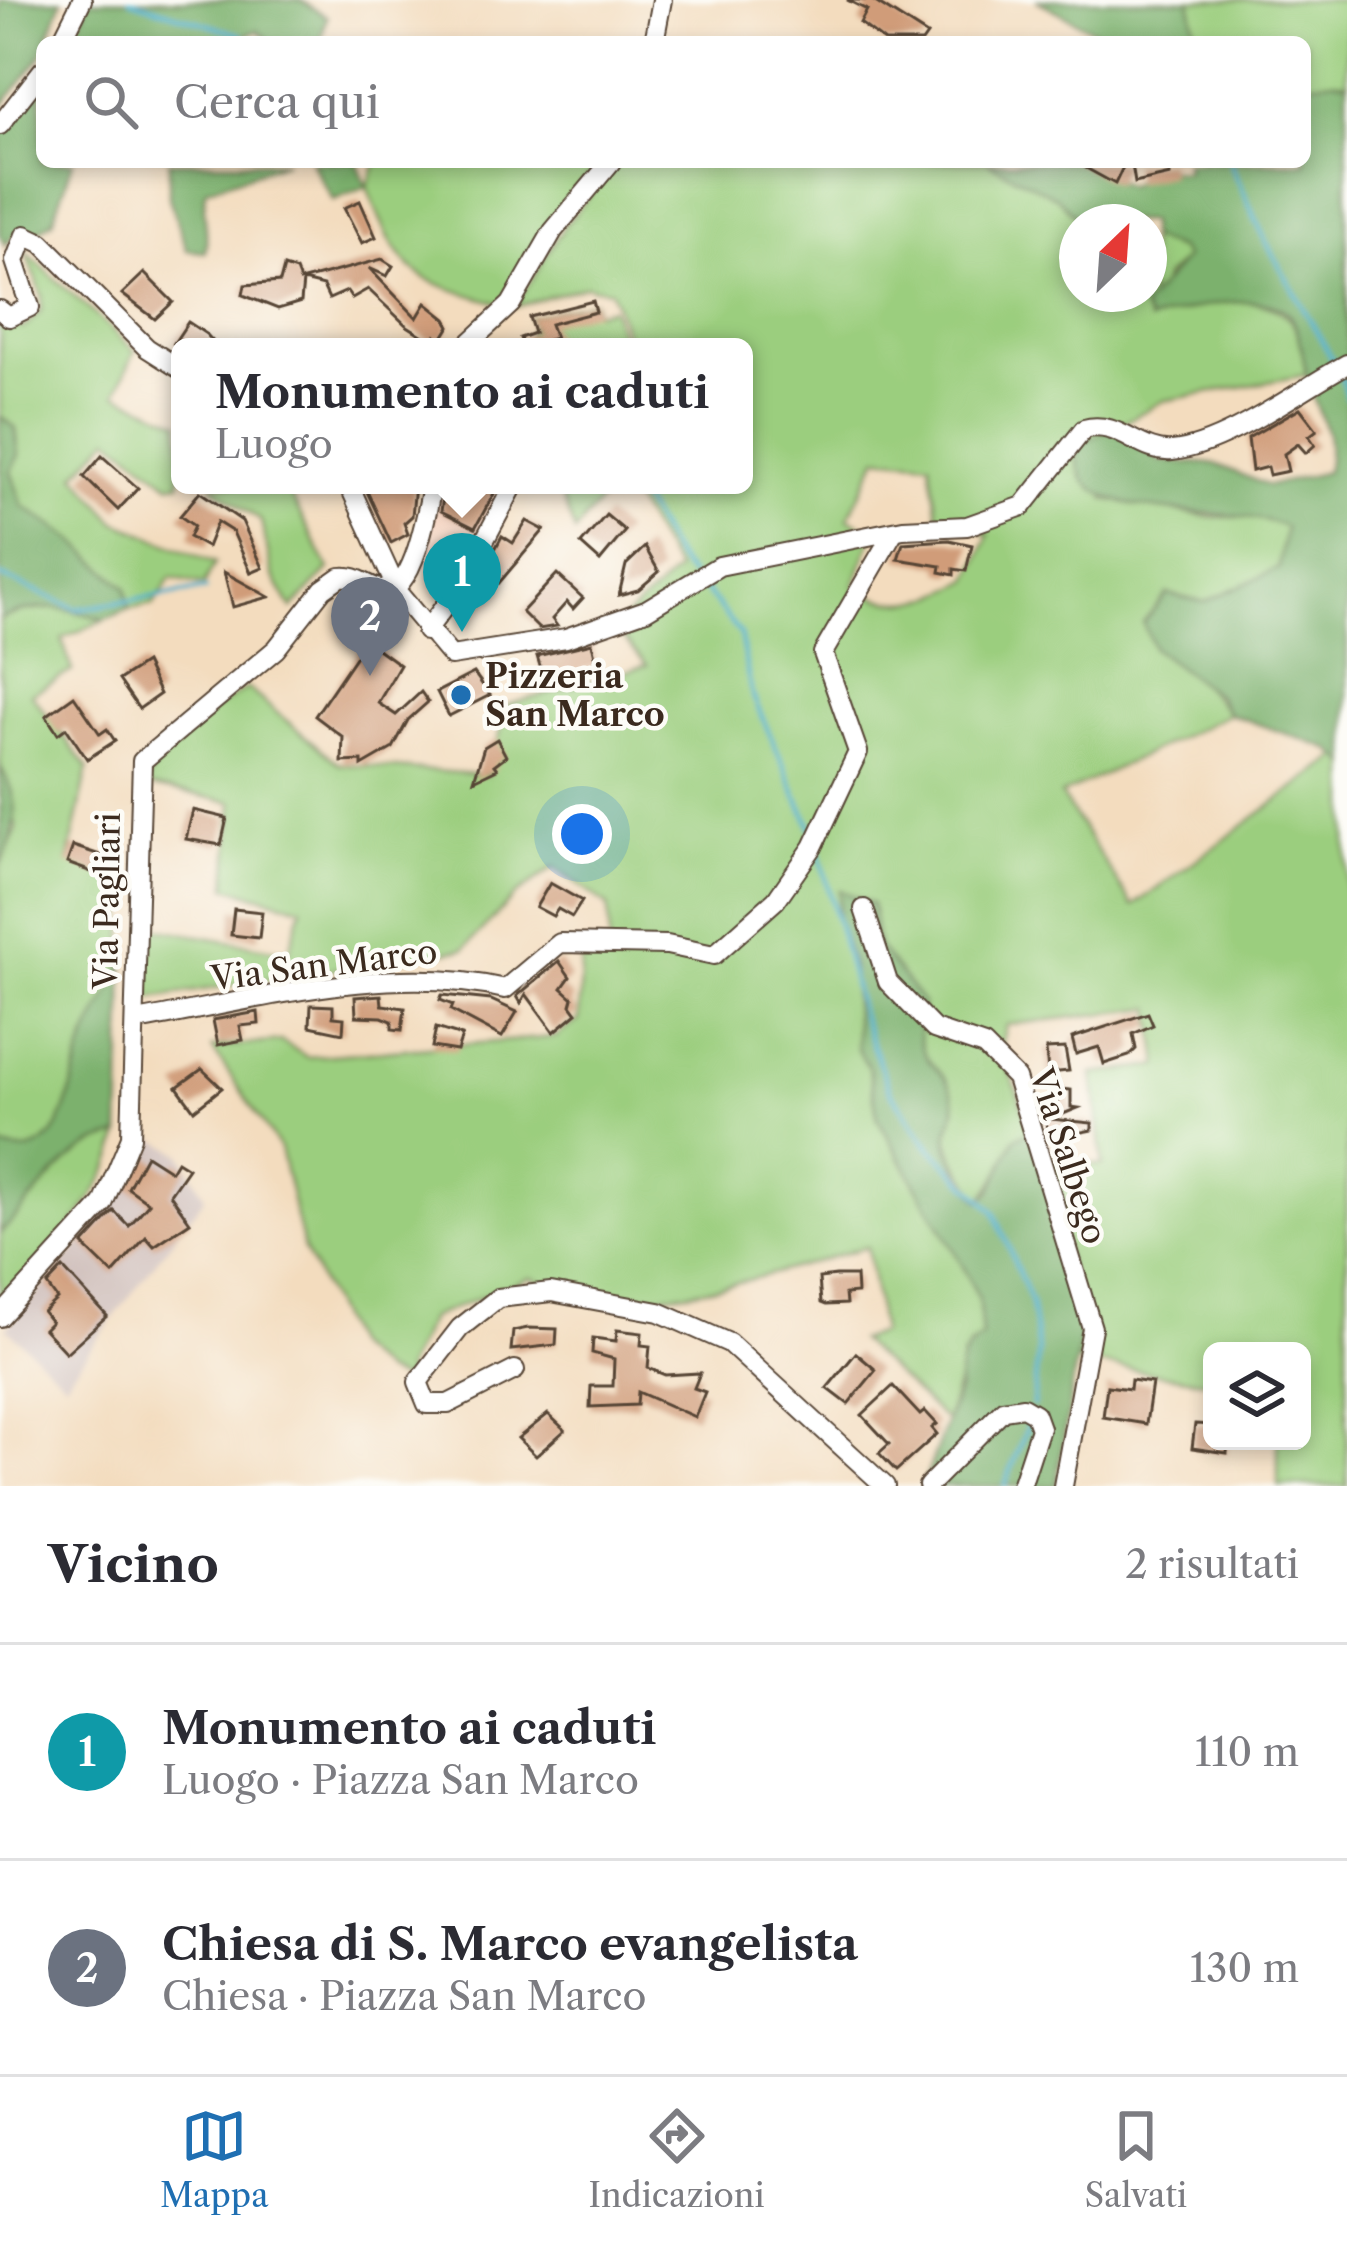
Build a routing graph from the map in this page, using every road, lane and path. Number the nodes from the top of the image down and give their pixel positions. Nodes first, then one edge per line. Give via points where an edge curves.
1 (82, 0) edge
2 (658, 2) edge
3 (64, 36) edge
4 (655, 36) edge
5 (36, 79) edge
6 (0, 125) edge
7 (605, 168) edge
8 (0, 310) edge
9 (474, 338) edge
10 (171, 363) edge
11 (1340, 368) edge
12 (353, 494) edge
13 (430, 494) edge
14 (509, 494) edge
15 (892, 533) junction
16 (392, 588) junction
17 (426, 632) junction
18 (864, 909) dead end
19 (136, 1022) junction
20 (0, 1317) edge
21 (515, 1370) dead end
22 (885, 1486) edge
23 (928, 1486) edge
24 (1021, 1486) edge
25 (1063, 1486) edge

1 - 3 street
2 - 4 street
5 - 6 street
7 - 9 street via 553,231 511,304
8 - 10 street via 8,317 30,307 15,261 26,236
11 - 15 street via 1181,449 1084,429 1023,506 967,526
12 - 16 street
13 - 16 street via 410,568
14 - 17 street
15 - 17 street via 719,566 646,610 566,638 451,656
15 - 19 street, Via San Marco via 823,653 858,752 817,839 776,900 714,955 667,945 560,943 505,989 464,980 388,982
16 - 17 street
16 - 19 street, Via Pagliari via 340,577 276,650 142,760
18 - 25 street, Via Salbego via 887,982 934,1028 984,1046 1016,1078 1092,1328
19 - 20 street, Via Pagliari via 131,1137 113,1188
21 - 22 street via 448,1404 427,1404 418,1382 460,1328 498,1298 551,1292 659,1312 729,1343
23 - 24 street via 1003,1410 1029,1411 1040,1428

